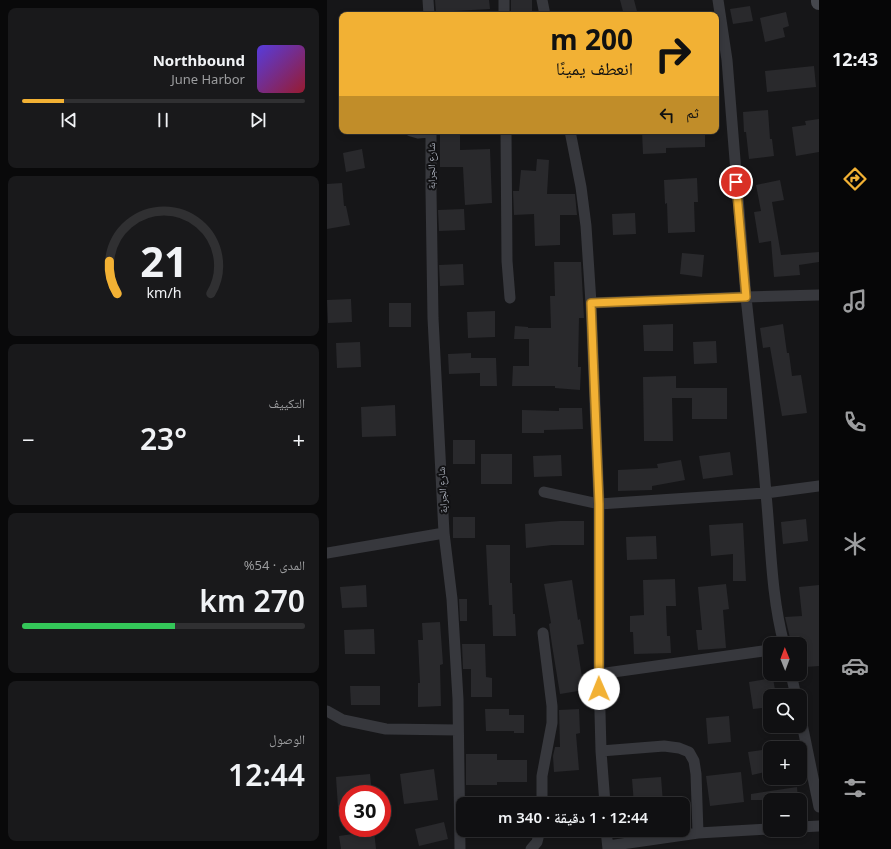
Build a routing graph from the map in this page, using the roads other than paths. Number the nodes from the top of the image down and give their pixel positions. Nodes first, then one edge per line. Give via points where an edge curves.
1 (428, 0) edge
2 (504, 0) edge
3 (542, 0) edge
4 (718, 0) edge
5 (429, 12) edge
6 (504, 12) edge
7 (544, 12) edge
8 (431, 134) edge
9 (506, 134) edge
10 (571, 134) edge
11 (819, 295) edge
12 (746, 297) junction
13 (510, 298) dead end
14 (591, 303) junction
15 (819, 486) edge
16 (544, 492) dead end
17 (766, 493) junction
18 (599, 504) junction
19 (444, 533) junction
20 (327, 553) edge
21 (543, 633) dead end
22 (782, 637) edge
23 (763, 651) edge
24 (599, 674) junction
25 (327, 711) edge
26 (458, 730) junction
27 (804, 733) edge
28 (601, 751) junction
29 (542, 797) edge
30 (604, 797) edge
31 (819, 807) edge
32 (819, 826) edge
33 (807, 827) edge
34 (763, 828) edge
35 (698, 833) junction
36 (538, 837) edge
37 (607, 837) edge
38 (608, 848) edge
39 (460, 849) edge
40 (531, 849) edge

1 - 5 street
2 - 6 street
3 - 7 street
4 - 12 street via 727,60
8 - 19 street, شارع الجرابة via 433,318
9 - 13 street via 507,261
10 - 14 street via 587,226
11 - 12 street
12 - 14 street
12 - 17 street
14 - 18 street
15 - 17 street
16 - 18 street
17 - 18 street
17 - 22 street via 775,597
18 - 24 street
19 - 20 street
19 - 26 street, شارع الجرابة via 452,599
21 - 29 street via 552,723
23 - 24 street
24 - 28 street
25 - 26 street via 343,720 386,729
26 - 39 street, شارع الجرابة
27 - 31 street
28 - 30 street
28 - 35 street via 664,746 689,752 694,761 696,774
32 - 33 street
34 - 35 street
35 - 38 street
36 - 40 street
37 - 38 street

